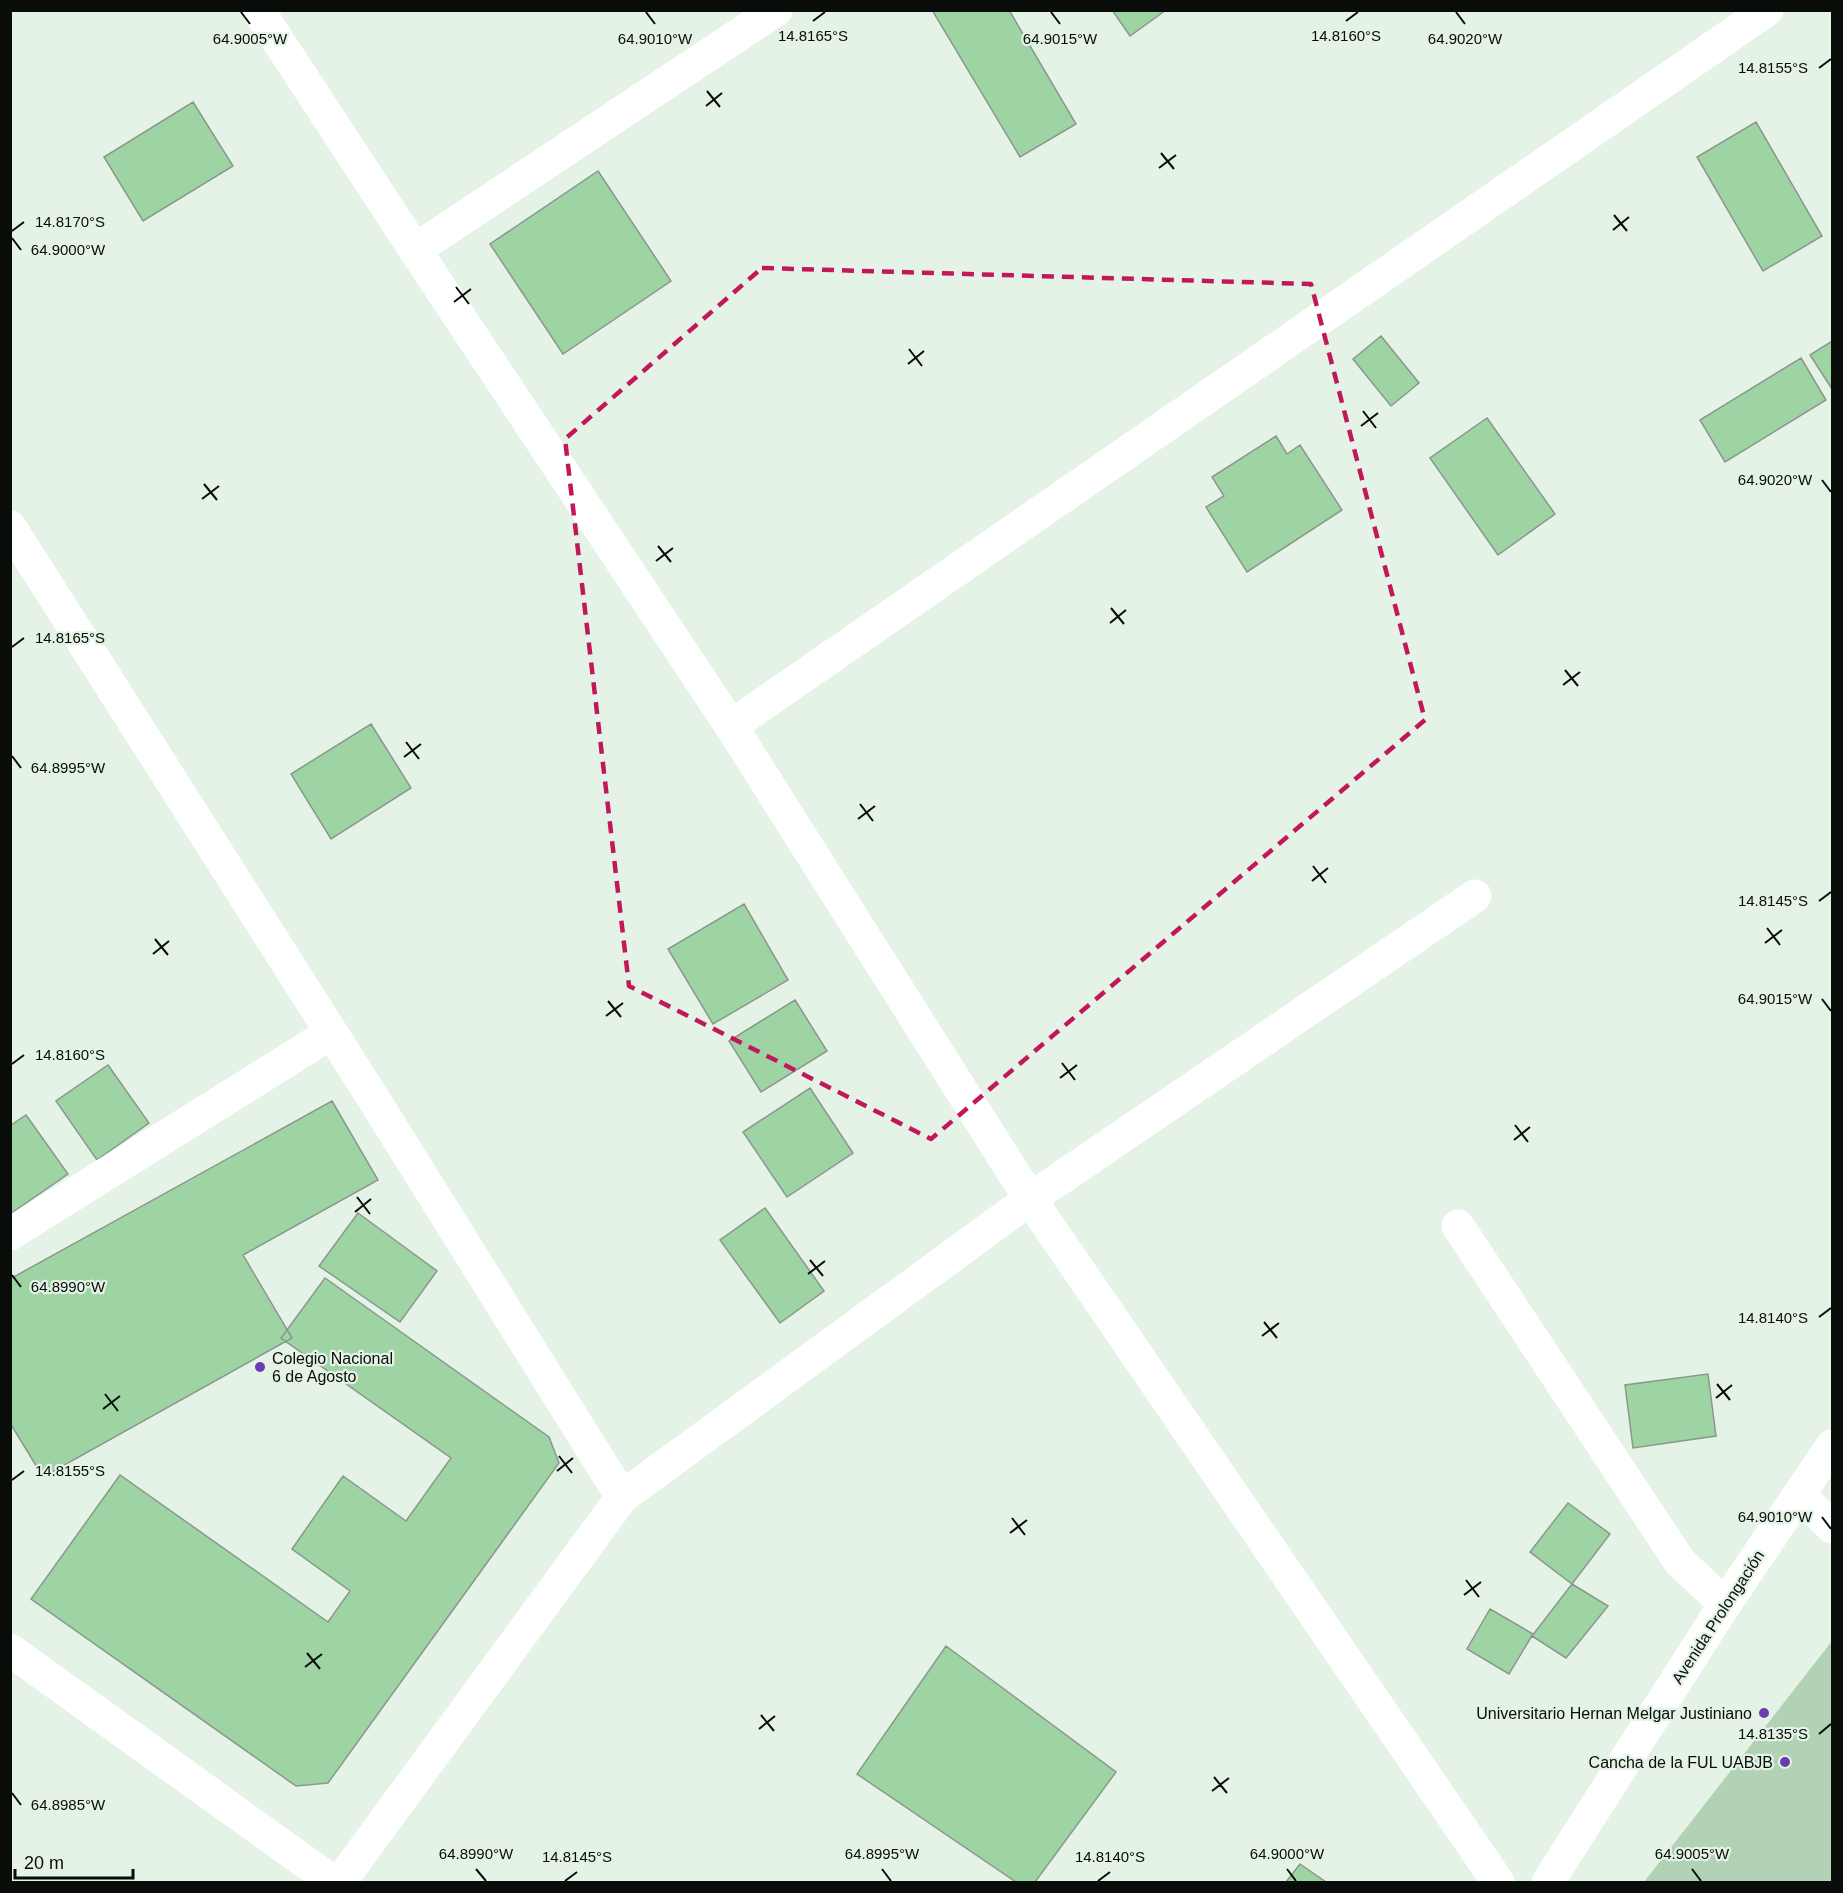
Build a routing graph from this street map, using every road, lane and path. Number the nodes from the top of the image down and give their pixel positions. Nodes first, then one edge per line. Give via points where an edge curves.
1 (258, 10) edge
2 (776, 10) edge
3 (1767, 10) edge
4 (415, 250) junction
5 (10, 527) edge
6 (731, 726) junction
7 (1475, 896) dead end
8 (331, 1033) junction
9 (1030, 1200) junction
10 (1458, 1226) dead end
11 (10, 1234) edge
12 (1833, 1446) edge
13 (1799, 1494) junction
14 (622, 1497) junction
15 (1833, 1527) edge
16 (1725, 1604) junction
17 (10, 1650) edge
18 (333, 1882) edge
19 (340, 1882) edge
20 (1498, 1882) edge
21 (1548, 1882) edge

1 - 4 street
2 - 4 street
3 - 6 street
4 - 6 street
5 - 8 street
6 - 9 street
7 - 9 street
8 - 11 street
8 - 14 street
9 - 14 street
9 - 20 street
10 - 16 street via 1680,1562
12 - 13 street, Avenida Prolongación
13 - 15 street
13 - 16 street, Avenida Prolongación
14 - 19 street
16 - 21 street, Avenida Prolongación
17 - 18 street

